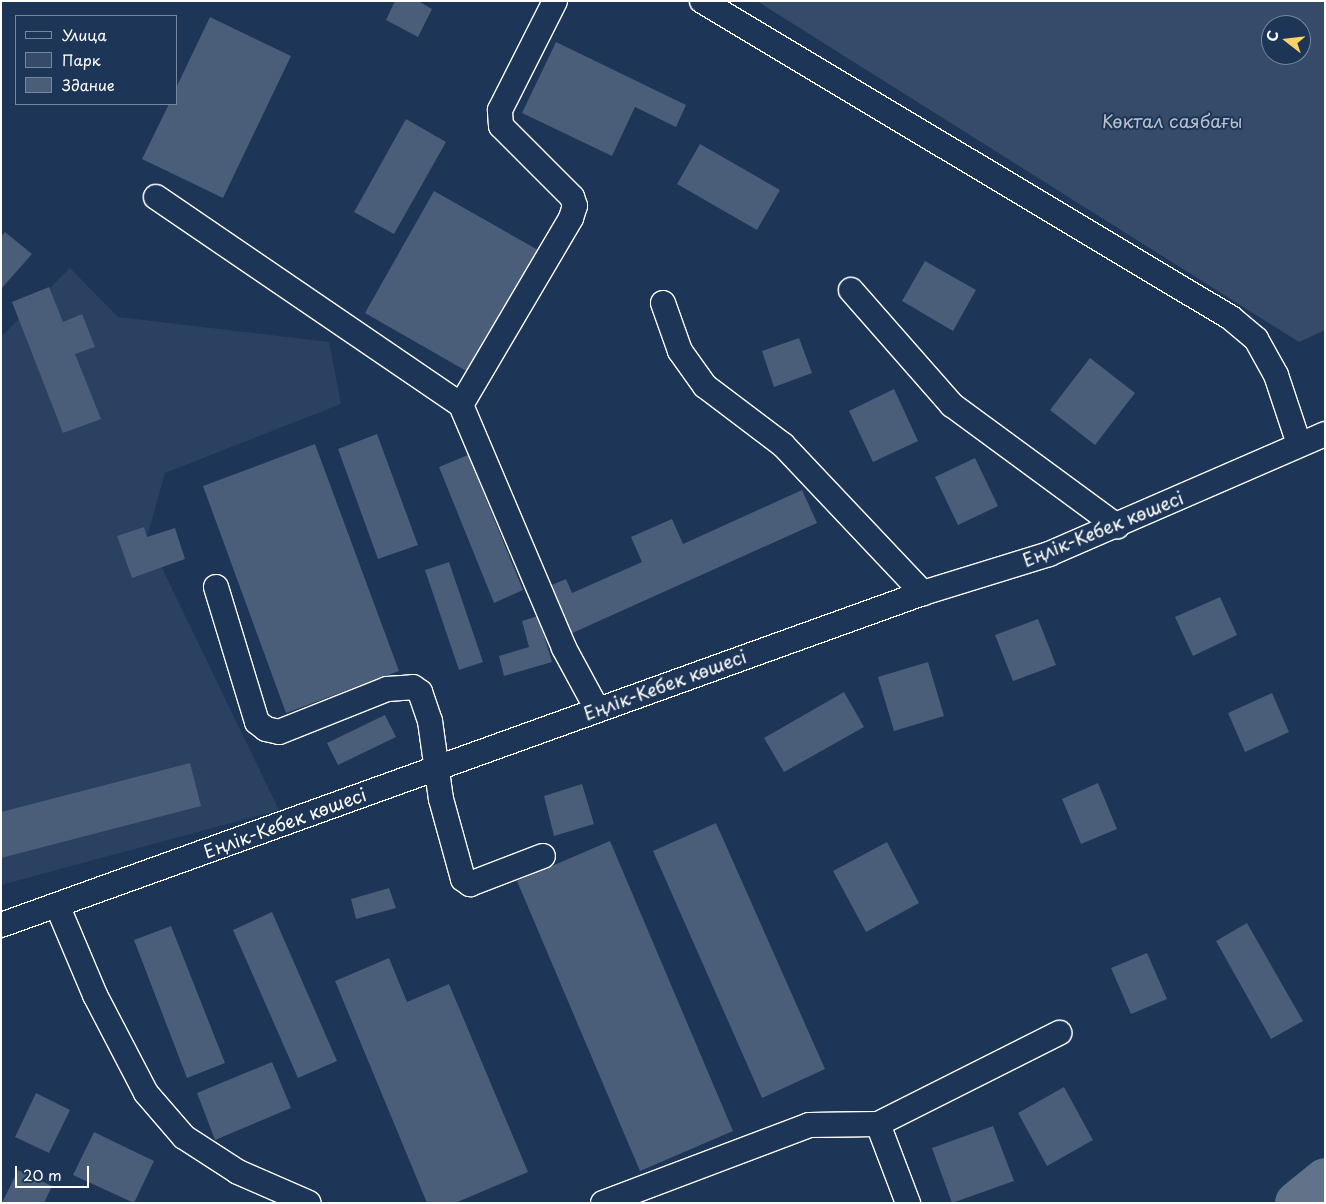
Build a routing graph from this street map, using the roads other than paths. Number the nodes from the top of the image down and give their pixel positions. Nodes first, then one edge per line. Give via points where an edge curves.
1 (555, 1) edge
2 (702, 1) edge
3 (156, 197) dead end
4 (851, 290) dead end
5 (663, 303) dead end
6 (460, 405) junction
7 (1325, 434) edge
8 (1299, 444) junction
9 (1117, 526) junction
10 (216, 587) dead end
11 (923, 593) junction
12 (597, 709) junction
13 (435, 768) junction
14 (543, 856) dead end
15 (57, 905) junction
16 (1, 925) edge
17 (1060, 1033) dead end
18 (878, 1124) junction
19 (310, 1203) edge
20 (603, 1203) edge
21 (908, 1203) edge

1 - 6 street via 500,110 501,126 572,197 575,206 571,218
2 - 8 street via 1231,318 1256,339 1276,375
3 - 6 street
4 - 9 street via 952,405
5 - 11 street via 680,351 705,386 783,445
6 - 12 street via 564,648
7 - 8 street, Еңлік-Кебек көшесі
8 - 9 street, Еңлік-Кебек көшесі
9 - 11 street, Еңлік-Кебек көшесі via 1049,554
10 - 13 street via 257,722 266,730 279,732 387,690 413,688 420,692 430,721
11 - 12 street, Еңлік-Кебек көшесі
12 - 13 street, Еңлік-Кебек көшесі
13 - 14 street via 455,858 467,883
13 - 15 street, Еңлік-Кебек көшесі
15 - 16 street, Еңлік-Кебек көшесі
15 - 19 street via 95,996 146,1093 184,1137 238,1172
17 - 18 street
18 - 20 street via 809,1125
18 - 21 street

